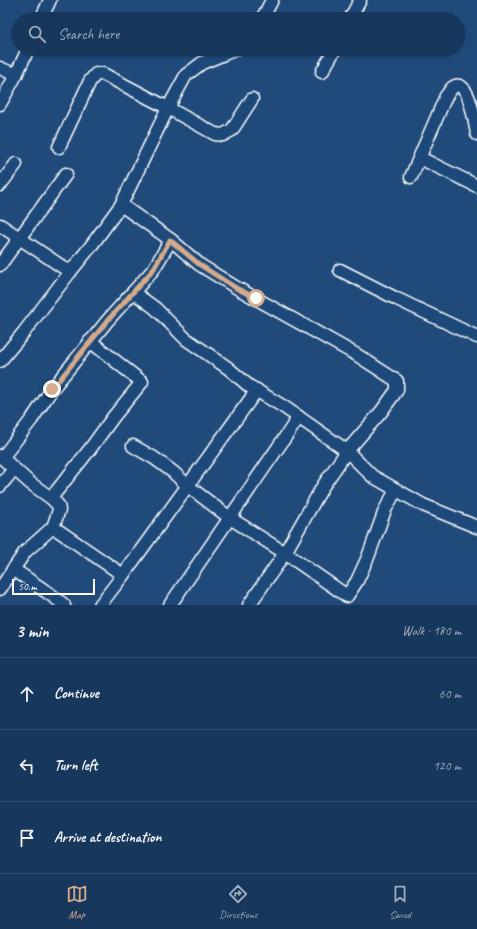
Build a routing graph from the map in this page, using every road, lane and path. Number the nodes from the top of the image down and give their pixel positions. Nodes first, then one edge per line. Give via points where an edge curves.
1 (50, 0) edge
2 (272, 0) edge
3 (360, 0) edge
4 (44, 12) edge
5 (266, 12) edge
6 (354, 12) edge
7 (25, 56) edge
8 (219, 56) edge
9 (331, 56) edge
10 (0, 68) edge
11 (322, 72) dead end
12 (16, 75) junction
13 (252, 99) dead end
14 (0, 104) edge
15 (168, 108) junction
16 (476, 118) edge
17 (477, 134) edge
18 (59, 147) dead end
19 (420, 158) junction
20 (16, 164) dead end
21 (66, 174) dead end
22 (411, 177) dead end
23 (0, 185) edge
24 (477, 186) edge
25 (121, 205) junction
26 (0, 225) edge
27 (19, 238) junction
28 (170, 240) junction
29 (0, 265) edge
30 (340, 270) dead end
31 (70, 272) junction
32 (133, 292) junction
33 (477, 337) edge
34 (90, 341) junction
35 (0, 361) edge
36 (257, 390) junction
37 (299, 417) junction
38 (133, 446) dead end
39 (347, 451) junction
40 (1, 457) edge
41 (14, 469) junction
42 (0, 486) edge
43 (188, 486) junction
44 (396, 490) junction
45 (51, 498) junction
46 (230, 518) junction
47 (53, 526) junction
48 (477, 527) edge
49 (285, 552) junction
50 (14, 570) junction
51 (123, 575) junction
52 (0, 589) edge
53 (256, 603) edge
54 (64, 605) edge
55 (100, 605) edge
56 (170, 605) edge

1 - 4 street
2 - 5 street
3 - 6 street
7 - 12 street
8 - 15 street via 202,63 186,75
9 - 11 street
10 - 12 street
12 - 14 street
13 - 15 street via 232,130 223,135 215,134
15 - 18 street via 103,74 96,74 90,81
15 - 25 street
16 - 17 street
16 - 19 street via 466,90 459,86 453,88 446,96
19 - 22 street
19 - 24 street
20 - 23 street
21 - 27 street
25 - 28 street
25 - 31 street
26 - 27 street
27 - 29 street
27 - 31 street
28 - 32 street via 153,270
28 - 39 street via 200,265 236,288 357,355 397,381 398,390
30 - 33 street
31 - 35 street
32 - 34 street
32 - 36 street via 186,339
34 - 40 street
34 - 45 street via 142,382
36 - 37 street
36 - 43 street
37 - 39 street
37 - 46 street
38 - 43 street via 154,458
39 - 44 street via 372,476
39 - 49 street via 323,486
40 - 41 street
41 - 42 street
41 - 45 street
43 - 46 street
43 - 51 street
44 - 48 street via 423,506
44 - 49 street via 385,510 357,581 347,596
45 - 47 street via 59,510
46 - 49 street
46 - 56 street
47 - 50 street via 25,552
47 - 51 street
49 - 53 street
50 - 52 street
50 - 54 street
51 - 55 street

